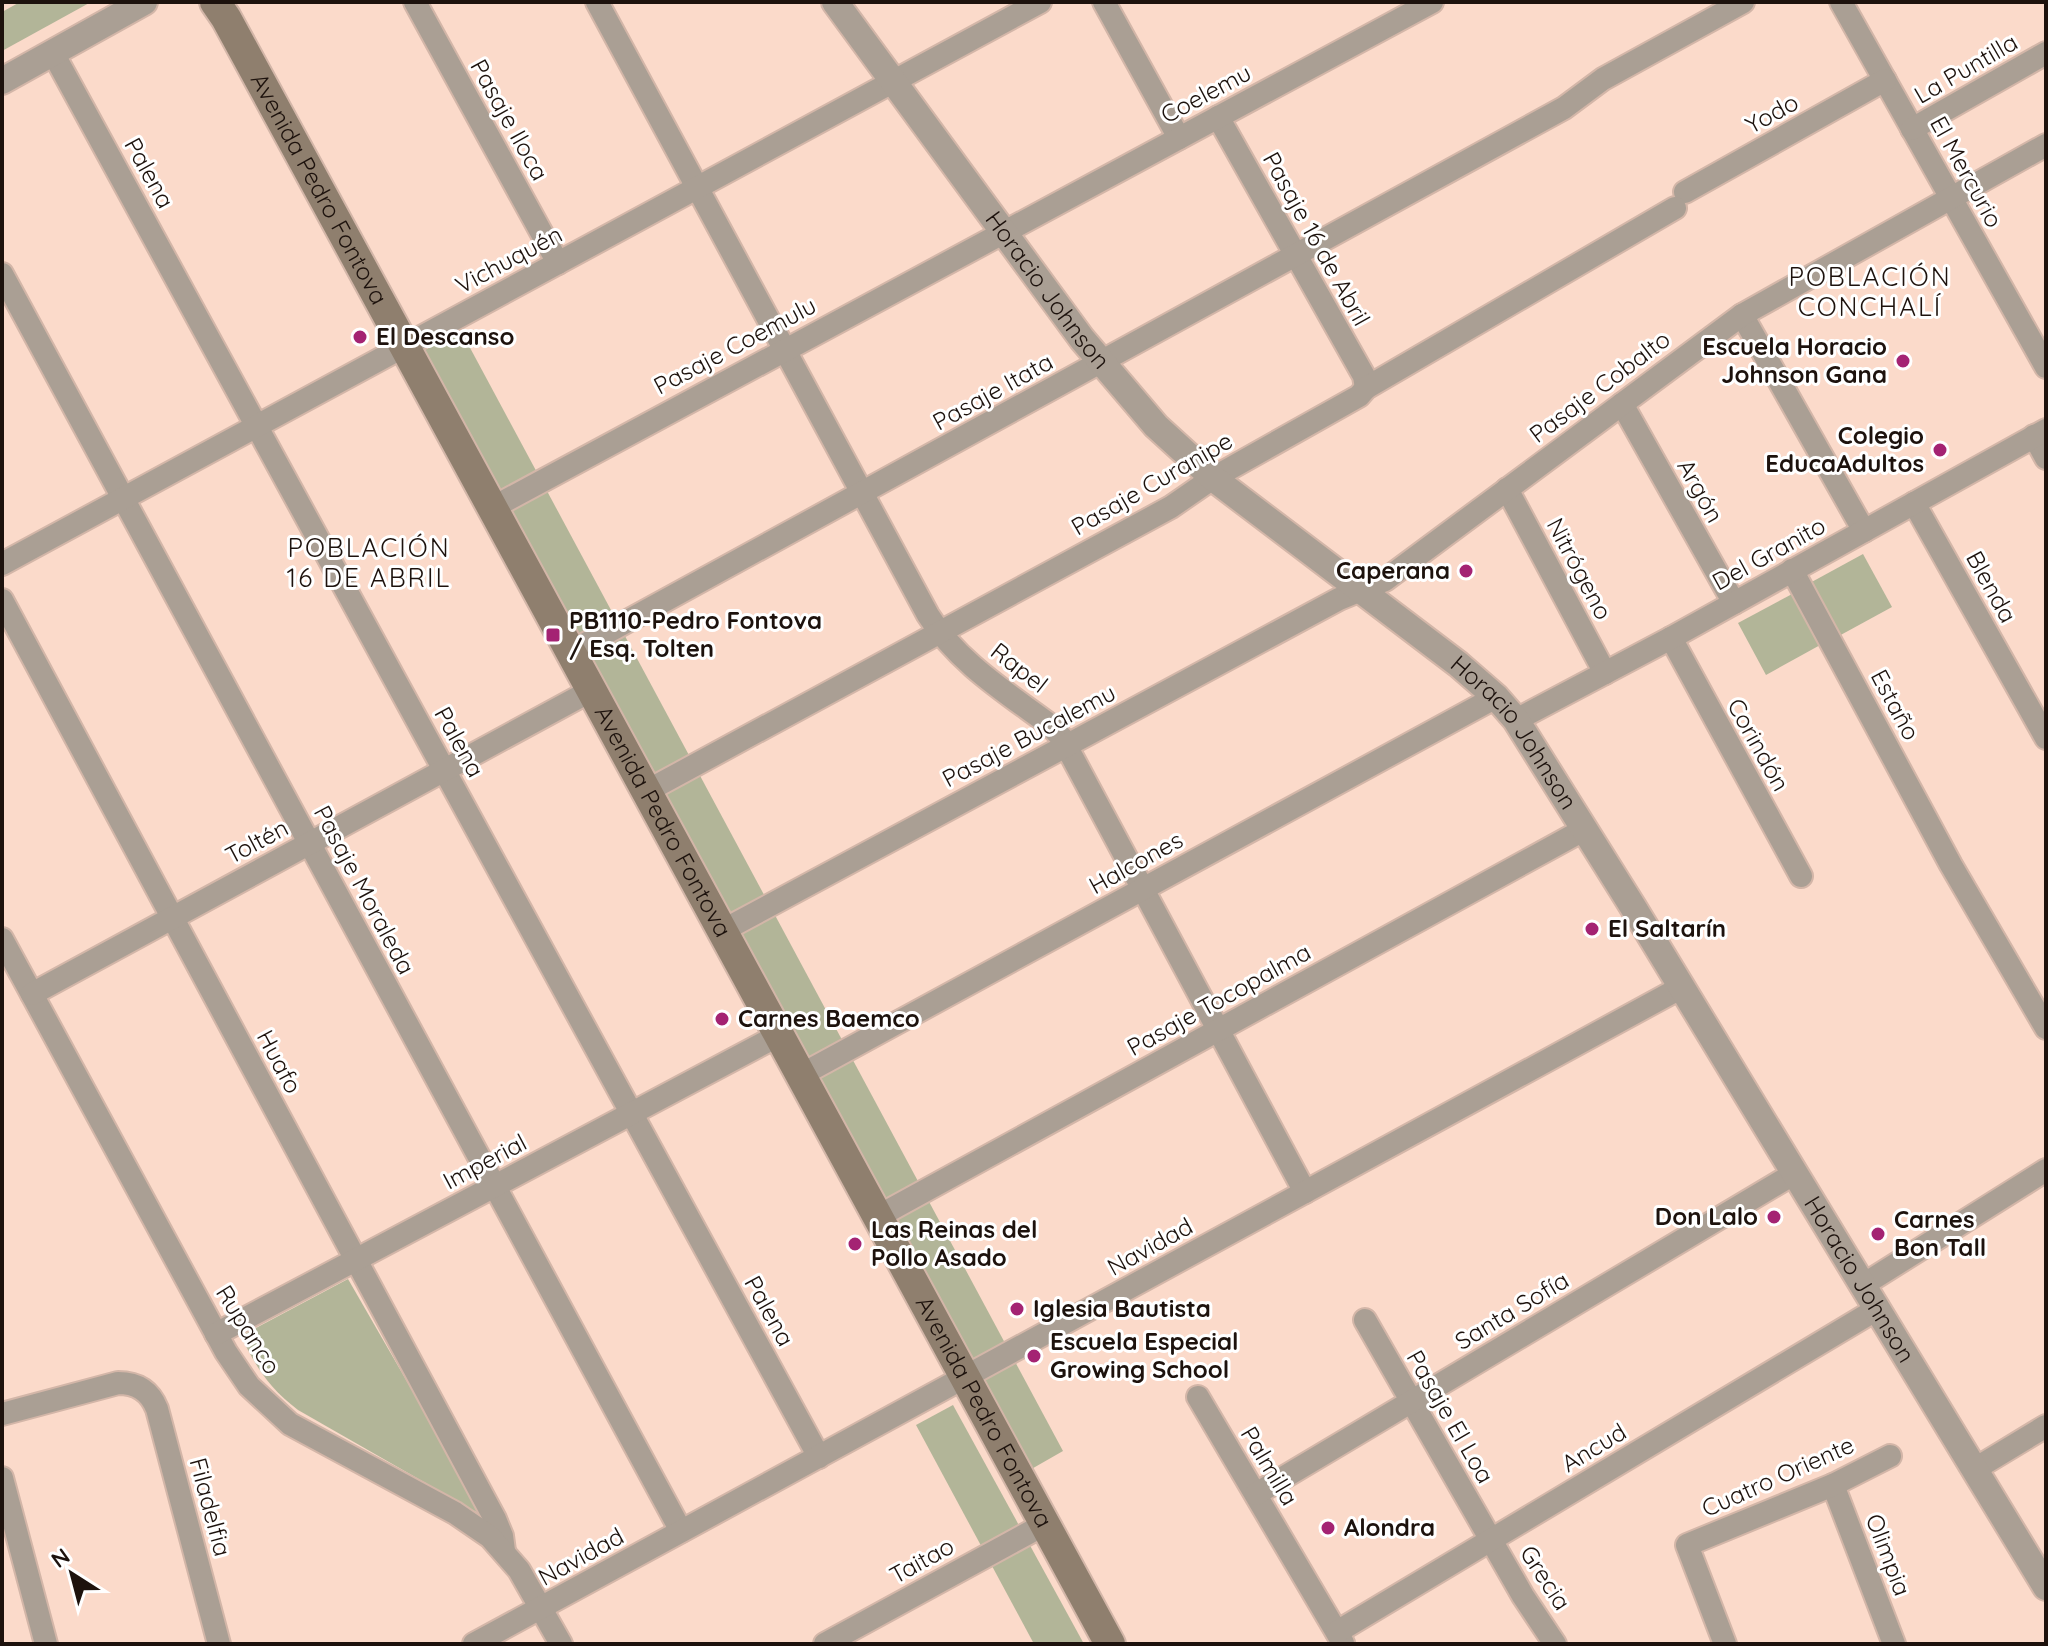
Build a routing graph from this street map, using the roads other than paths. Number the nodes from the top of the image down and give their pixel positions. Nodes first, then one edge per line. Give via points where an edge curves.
1 (144, 2) edge
2 (215, 2) edge
3 (415, 2) edge
4 (597, 2) edge
5 (835, 2) edge
6 (1104, 2) edge
7 (1432, 2) edge
8 (1743, 2) edge
9 (1032, 4) edge
10 (1848, 4) edge
11 (53, 53) junction
12 (2046, 53) edge
13 (1885, 80) junction
14 (2, 81) edge
15 (894, 82) junction
16 (1218, 117) junction
17 (1912, 129) junction
18 (1179, 138) junction
19 (2046, 145) edge
20 (696, 188) junction
21 (1951, 198) junction
22 (1680, 200) joint
23 (1003, 231) junction
24 (1295, 256) junction
25 (558, 263) junction
26 (2, 274) edge
27 (1742, 315) junction
28 (405, 346) junction
29 (784, 350) junction
30 (1100, 363) junction
31 (2046, 367) edge
32 (1366, 388) junction
33 (1622, 404) junction
34 (257, 426) junction
35 (2040, 433) edge
36 (2046, 458) edge
37 (1213, 478) junction
38 (1507, 489) junction
39 (862, 494) junction
40 (123, 498) junction
41 (1914, 503) junction
42 (492, 508) junction
43 (1864, 531) junction
44 (2, 564) edge
45 (1792, 570) junction
46 (1362, 591) junction
47 (2, 600) edge
48 (1734, 603) junction
49 (939, 633) junction
50 (1671, 638) junction
51 (571, 652) junction
52 (1605, 673) junction
53 (592, 690) junction
54 (1496, 697) junction
55 (1516, 720) junction
56 (2046, 738) edge
57 (1066, 746) junction
58 (445, 770) junction
59 (647, 791) junction
60 (1585, 829) junction
61 (309, 843) junction
62 (1801, 876) dead end
63 (1143, 889) junction
64 (172, 917) junction
65 (722, 931) junction
66 (2, 939) edge
67 (1682, 987) junction
68 (32, 994) junction
69 (2046, 1028) edge
70 (1218, 1030) junction
71 (779, 1035) junction
72 (801, 1075) junction
73 (631, 1113) junction
74 (2046, 1170) edge
75 (1795, 1173) junction
76 (495, 1186) junction
77 (1305, 1192) junction
78 (877, 1217) junction
79 (355, 1260) junction
80 (1863, 1285) junction
81 (1877, 1309) junction
82 (1365, 1320) dead end
83 (216, 1334) junction
84 (965, 1377) junction
85 (1198, 1397) dead end
86 (1411, 1402) junction
87 (2, 1414) edge
88 (2046, 1426) edge
89 (1890, 1456) dead end
90 (819, 1457) junction
91 (1975, 1469) junction
92 (2, 1478) edge
93 (1833, 1485) junction
94 (1256, 1494) junction
95 (1045, 1524) junction
96 (681, 1531) junction
97 (1490, 1540) junction
98 (504, 1551) junction
99 (2046, 1587) edge
100 (542, 1607) junction
101 (1340, 1638) edge
102 (46, 1644) edge
103 (219, 1644) edge
104 (474, 1644) edge
105 (561, 1644) edge
106 (825, 1644) edge
107 (1110, 1644) edge
108 (1555, 1644) edge
109 (1725, 1644) edge
110 (1894, 1644) edge

1 - 11 street
2 - 28 main road, Avenida Pedro Fontova
3 - 25 street, Pasaje Iloca
4 - 20 street, Rapel
5 - 15 street, Horacio Johnson
6 - 18 street
7 - 16 street, Coelemu
8 - 24 street, Pasaje Itata
9 - 15 street, Vichuquén
10 - 13 street, El Mercurio
11 - 14 street
11 - 34 street, Palena
12 - 17 street, La Puntilla
13 - 17 street, El Mercurio
13 - 22 street, Yodo
15 - 20 street, Vichuquén
15 - 23 street, Horacio Johnson
16 - 18 street, Coelemu
16 - 24 street, Pasaje 16 de Abril
17 - 21 street, El Mercurio
18 - 23 street, Coelemu
19 - 21 street, Pasaje Cobalto
20 - 25 street, Vichuquén
20 - 29 street, Rapel
21 - 27 street, Pasaje Cobalto
21 - 31 street, El Mercurio
22 - 32 street, Pasaje Curanipe
23 - 29 street, Pasaje Coemulu
23 - 30 street, Horacio Johnson
24 - 30 street, Pasaje Itata
24 - 32 street, Pasaje 16 de Abril
25 - 28 street, Vichuquén
26 - 40 street, Pasaje Moraleda
27 - 33 street, Pasaje Cobalto
27 - 43 street
28 - 34 street, Vichuquén
28 - 42 main road, Avenida Pedro Fontova
29 - 39 street, Rapel
29 - 42 street, Pasaje Coemulu
30 - 37 street, Horacio Johnson via 1156,426
30 - 39 street, Pasaje Itata
32 - 37 street, Pasaje Curanipe
33 - 38 street, Pasaje Cobalto
33 - 48 street, Argón
34 - 40 street, Vichuquén
34 - 58 street, Palena
35 - 36 street
35 - 41 street, Del Granito
37 - 46 street, Horacio Johnson
37 - 49 street, Pasaje Curanipe via 1171,507
38 - 46 street, Pasaje Cobalto via 1385,580
38 - 52 street, Nitrógeno
39 - 49 street, Rapel
39 - 51 street, Pasaje Itata
40 - 44 street, Vichuquén
40 - 61 street, Pasaje Moraleda
41 - 43 street, Del Granito
41 - 56 street, Blenda
42 - 51 main road, Avenida Pedro Fontova
43 - 45 street, Del Granito
45 - 48 street, Del Granito
45 - 69 street, Estaño via 1951,865
46 - 54 street, Horacio Johnson
46 - 57 street, Pasaje Bucalemu
47 - 64 street, Huafo
48 - 50 street, Del Granito
49 - 57 street, Rapel via 1050,725
49 - 59 street, Pasaje Curanipe
50 - 52 street, Del Granito
50 - 62 street, Corindón
51 - 53 main road, Avenida Pedro Fontova
52 - 55 street, Del Granito
53 - 58 street, Toltén
53 - 59 main road, Avenida Pedro Fontova
54 - 55 street, Horacio Johnson
54 - 63 street, Halcones
55 - 60 street, Horacio Johnson
57 - 63 street, Rapel
57 - 65 street, Pasaje Bucalemu
58 - 61 street, Toltén
58 - 73 street, Palena
59 - 65 main road, Avenida Pedro Fontova
60 - 67 street, Horacio Johnson
60 - 70 street, Pasaje Tocopalma
61 - 64 street, Toltén
61 - 76 street, Pasaje Moraleda
63 - 70 street, Rapel
63 - 72 street, Halcones
64 - 68 street, Toltén
64 - 79 street, Huafo
65 - 71 main road, Avenida Pedro Fontova
66 - 68 street, Rupanco
67 - 75 street, Horacio Johnson
67 - 77 street, Navidad
68 - 83 street, Rupanco
70 - 77 street, Rapel
70 - 78 street, Pasaje Tocopalma
71 - 72 main road, Avenida Pedro Fontova
71 - 73 street, Imperial
72 - 78 main road, Avenida Pedro Fontova
73 - 76 street, Imperial
73 - 90 street, Palena
74 - 80 street
75 - 80 street, Horacio Johnson
75 - 86 street, Santa Sofía
76 - 79 street, Imperial
76 - 96 street, Pasaje Moraleda
77 - 84 street, Navidad
78 - 84 main road, Avenida Pedro Fontova
79 - 83 street, Imperial
79 - 98 street, Huafo via 495,1519
80 - 81 street, Horacio Johnson
81 - 91 street, Horacio Johnson
81 - 97 street, Ancud
82 - 86 street, Pasaje El Loa
83 - 98 street, Rupanco via 249,1386 290,1424 455,1513
84 - 90 street, Navidad
84 - 95 main road, Avenida Pedro Fontova
85 - 94 street, Palmilla
86 - 94 street, Santa Sofía
86 - 97 street, Pasaje El Loa
87 - 103 street, Filadelfia via 118,1383 148,1393 157,1409
88 - 91 street
89 - 93 street, Cuatro Oriente
90 - 96 street, Navidad
91 - 99 street, Horacio Johnson
92 - 102 street
93 - 109 street, Cuatro Oriente via 1687,1545
93 - 110 street, Olimpia
94 - 101 street, Palmilla
95 - 106 street, Taitao
95 - 107 main road, Avenida Pedro Fontova
96 - 100 street, Navidad
97 - 101 street, Ancud
97 - 108 street, Grecia
98 - 100 street, Rupanco
100 - 104 street, Navidad
100 - 105 street, Rupanco

